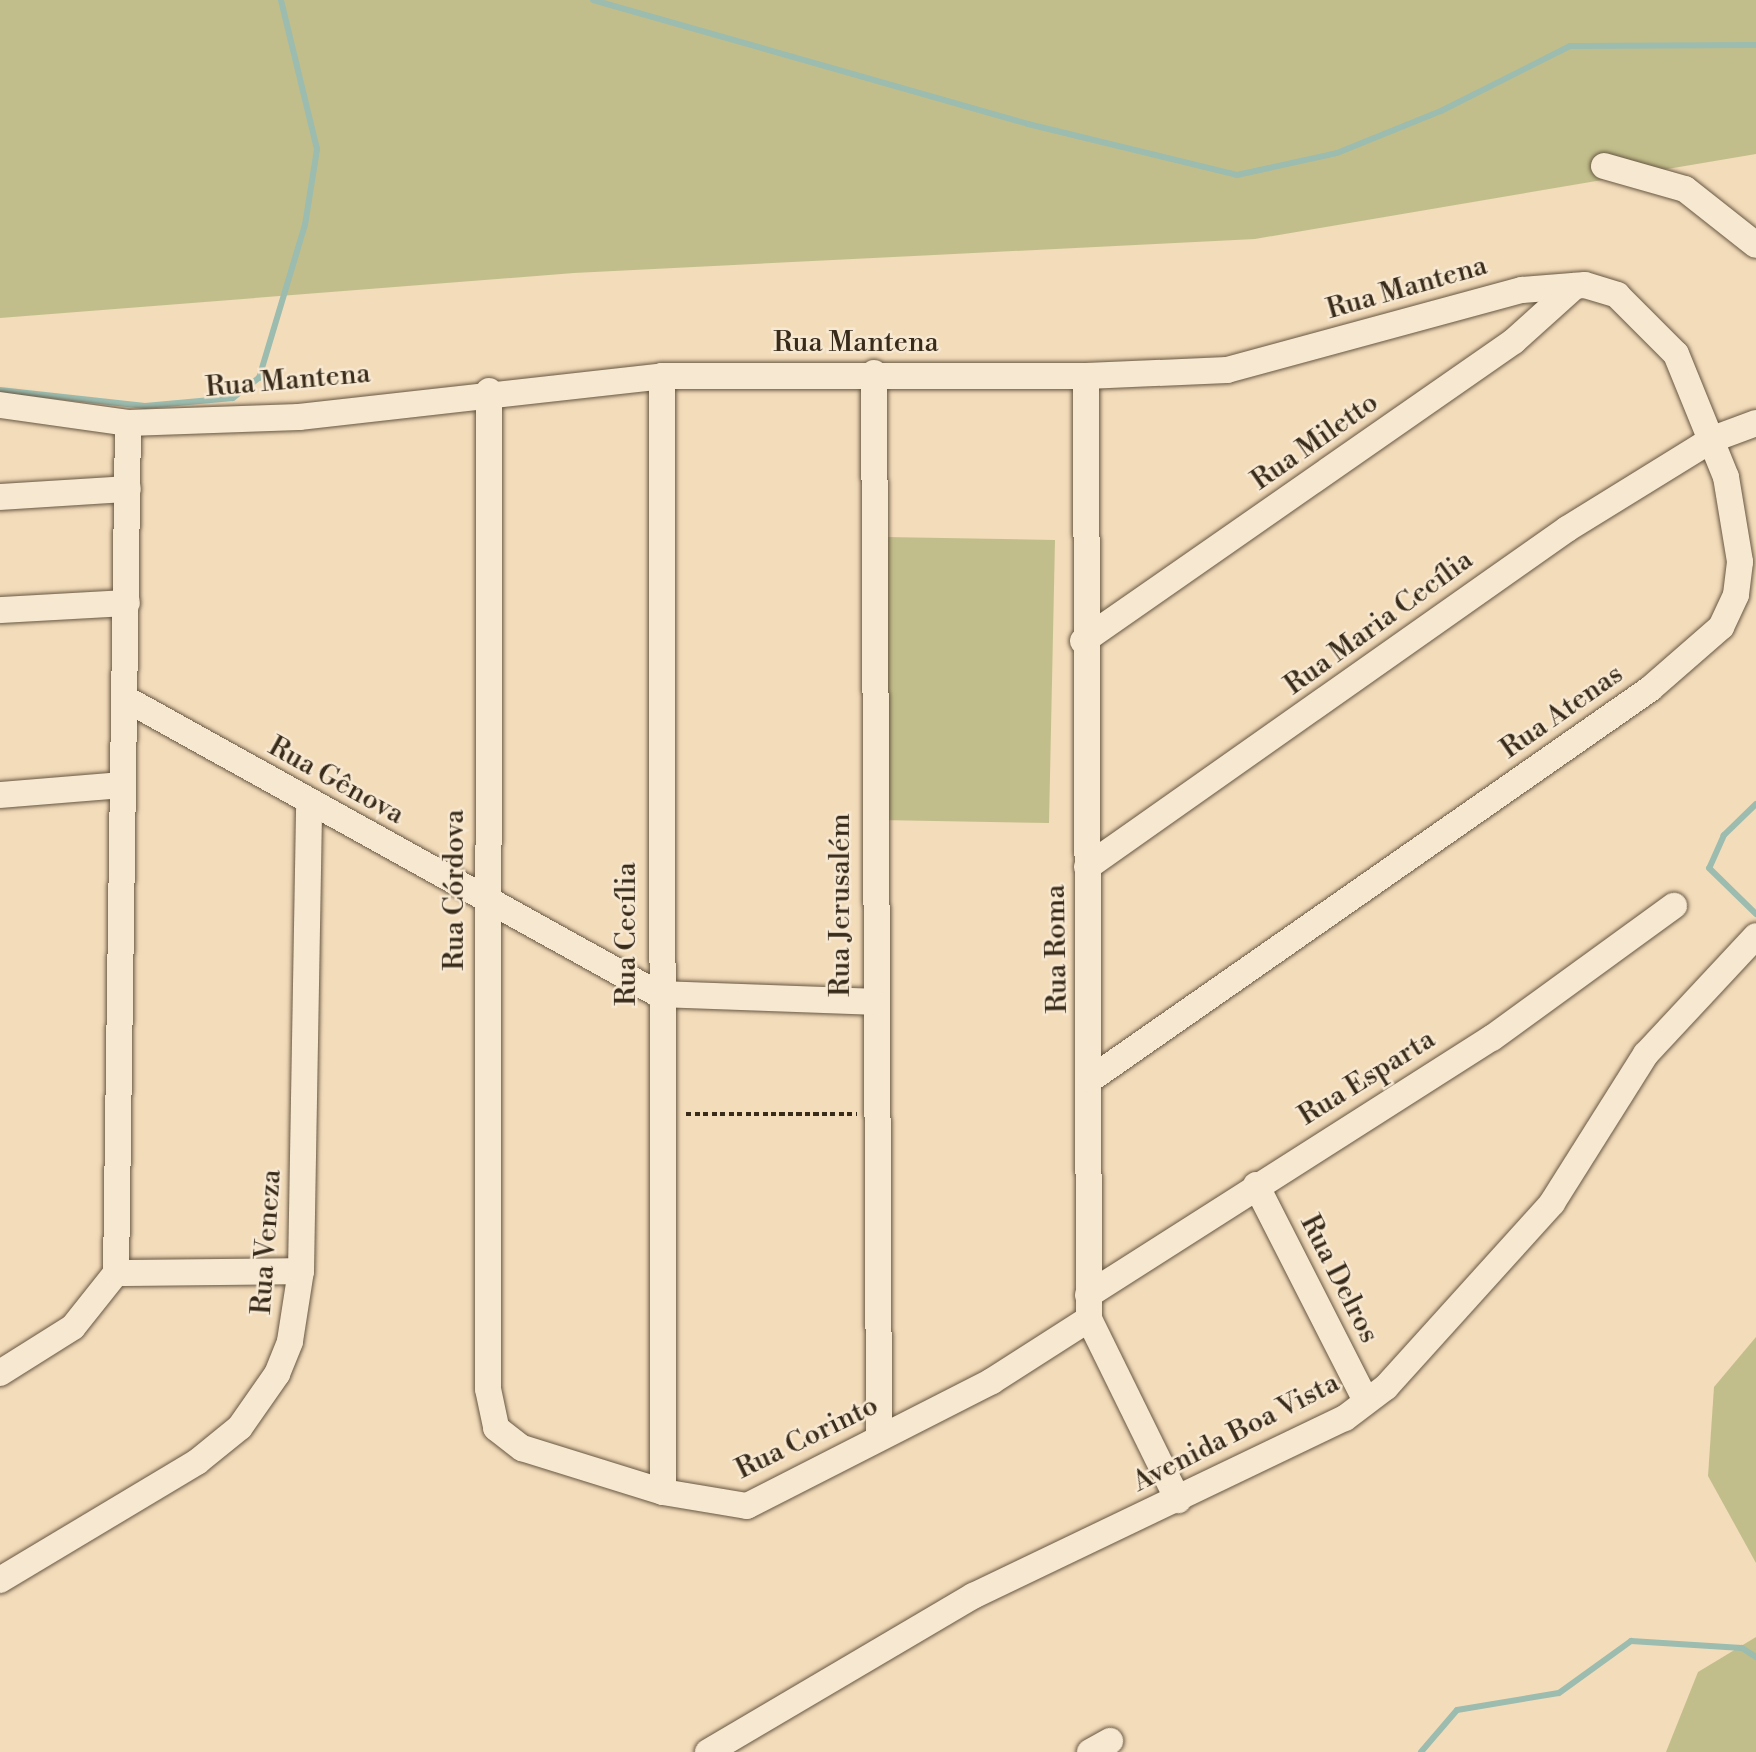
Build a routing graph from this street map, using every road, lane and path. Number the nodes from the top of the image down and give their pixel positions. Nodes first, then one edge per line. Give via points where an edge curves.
1 (1604, 166) dead end
2 (1756, 245) edge
3 (1575, 286) junction
4 (874, 373) junction
5 (662, 376) junction
6 (1086, 376) junction
7 (489, 391) junction
8 (0, 405) edge
9 (128, 423) junction
10 (1756, 423) edge
11 (1713, 439) junction
12 (128, 489) junction
13 (0, 497) edge
14 (127, 603) junction
15 (0, 610) edge
16 (1083, 641) junction
17 (126, 699) junction
18 (122, 785) junction
19 (0, 795) edge
20 (309, 803) junction
21 (1087, 867) junction
22 (486, 900) junction
23 (1674, 906) dead end
24 (1756, 936) edge
25 (658, 994) junction
26 (873, 1002) junction
27 (1091, 1079) junction
28 (659, 1114) junction
29 (876, 1114) junction
30 (1256, 1185) junction
31 (301, 1271) junction
32 (116, 1273) junction
33 (1088, 1307) junction
34 (0, 1373) edge
35 (488, 1389) joint
36 (1366, 1401) junction
37 (879, 1437) junction
38 (663, 1492) junction
39 (1178, 1500) junction
40 (0, 1580) edge
41 (708, 1752) edge

1 - 2 street via 1685,189
3 - 6 street, Rua Mantena via 1486,297 1259,365
3 - 11 street, Rua Atenas via 1617,295 1656,328 1686,372
3 - 16 street, Rua Miletto via 1514,341
4 - 5 street, Rua Mantena
4 - 6 street, Rua Mantena
4 - 26 street, Rua Jerusalém
5 - 7 street, Rua Mantena
5 - 25 street, Rua Cecília
6 - 16 street, Rua Roma
7 - 9 street, Rua Mantena via 299,417
7 - 22 street, Rua Córdova
8 - 9 street, Rua Mantena
9 - 12 street
10 - 11 street, Rua Maria Cecília
11 - 21 street, Rua Maria Cecília via 1567,529
11 - 27 street, Rua Atenas via 1733,509 1740,562 1736,595 1710,642
12 - 13 street
12 - 14 street
14 - 15 street
14 - 17 street
16 - 21 street, Rua Roma
17 - 18 street
17 - 20 street, Rua Gênova
18 - 19 street
18 - 32 street
20 - 22 street, Rua Gênova
20 - 31 street, Rua Veneza
21 - 27 street, Rua Roma
22 - 25 street, Rua Gênova
22 - 35 street, Rua Córdova
23 - 30 street, Rua Esparta via 1492,1038
24 - 36 street, Avenida Boa Vista via 1646,1054 1552,1203 1404,1373
25 - 26 street, Rua Gênova
25 - 28 street, Rua Cecília
26 - 29 street, Rua Jerusalém
27 - 33 street, Rua Roma
28 - 29 path
28 - 38 street, Rua Cecília
29 - 37 street, Rua Jerusalém
30 - 33 street, Rua Esparta
30 - 36 street, Rua Delros
31 - 32 street
31 - 40 street, Rua Veneza via 282,1363 240,1427 197,1462
32 - 34 street via 73,1327
33 - 37 street, Rua Corinto via 992,1381
33 - 39 street, Rua Roma
35 - 38 street, Rua Corinto via 496,1428 513,1444
36 - 39 street, Avenida Boa Vista via 1345,1418
37 - 38 street, Rua Corinto via 747,1506
39 - 41 street, Avenida Boa Vista via 973,1596

